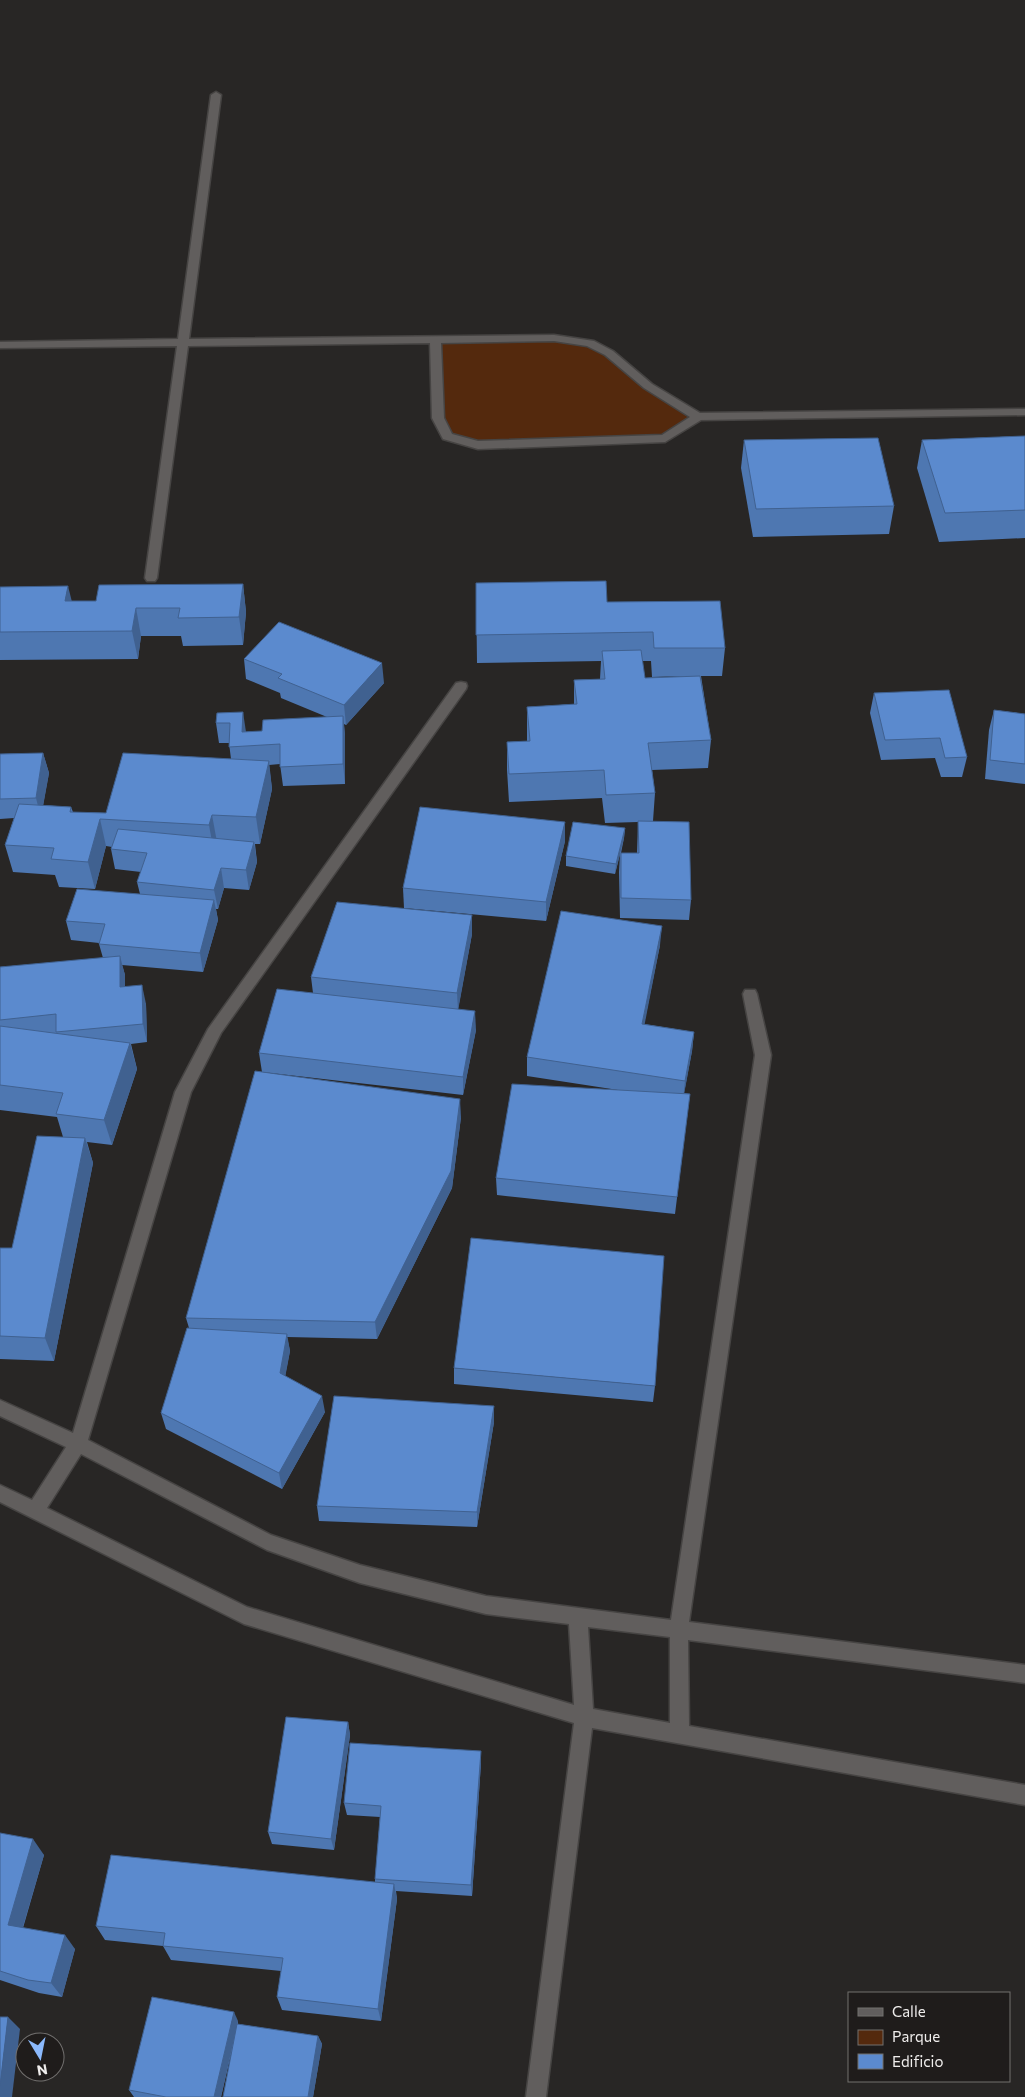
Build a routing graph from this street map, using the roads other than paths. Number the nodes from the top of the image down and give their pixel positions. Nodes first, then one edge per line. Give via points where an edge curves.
1 (216, 95) dead end
2 (434, 341) junction
3 (184, 343) junction
4 (0, 344) edge
5 (1025, 412) edge
6 (698, 417) junction
7 (151, 578) dead end
8 (461, 686) dead end
9 (750, 994) dead end
10 (0, 1408) edge
11 (78, 1444) junction
12 (0, 1493) edge
13 (35, 1511) junction
14 (578, 1617) junction
15 (679, 1629) junction
16 (1025, 1674) edge
17 (584, 1716) junction
18 (680, 1734) junction
19 (1025, 1795) edge
20 (536, 2097) edge

1 - 3 street
2 - 3 street
2 - 6 street via 554,338 590,343 609,353 648,386
2 - 6 street via 438,418 447,436 478,445 665,438
3 - 4 street
3 - 7 street
5 - 6 street
8 - 11 street via 215,1029 183,1092
9 - 15 street via 763,1056
10 - 11 street
11 - 13 street
11 - 14 street via 267,1542 360,1574 486,1605
12 - 13 street
13 - 17 street via 244,1615
14 - 15 street
14 - 17 street
15 - 16 street
15 - 18 street
17 - 18 street
17 - 20 street
18 - 19 street

